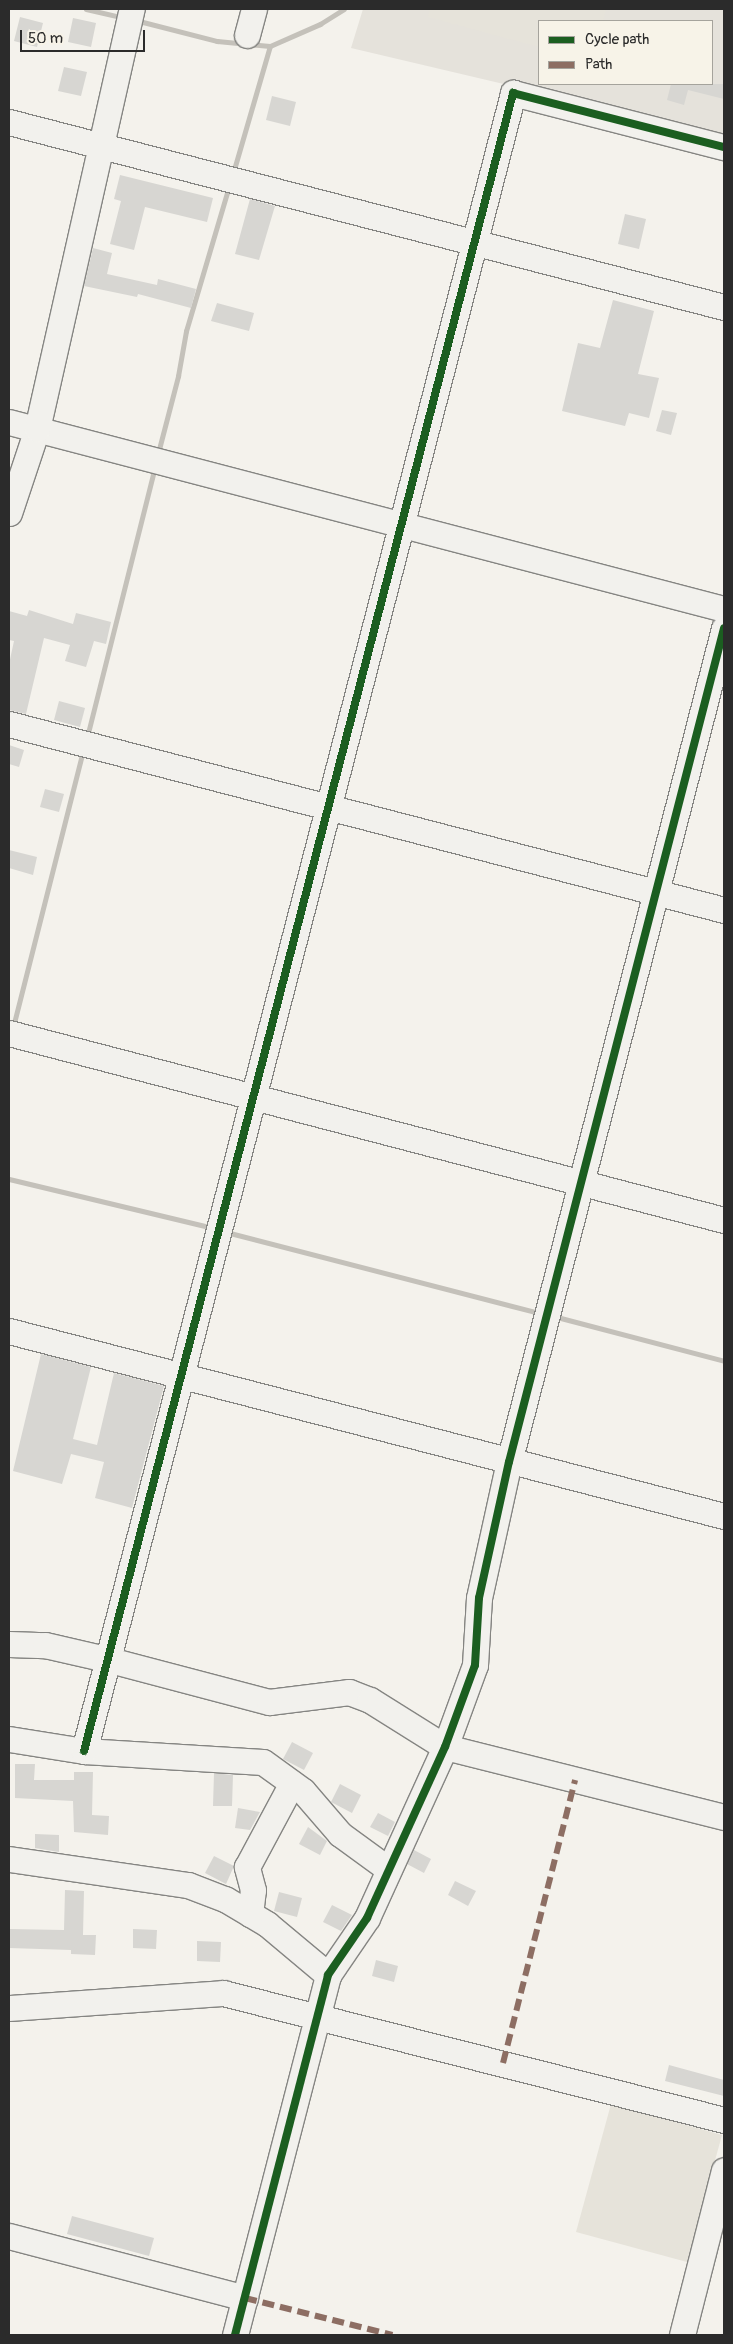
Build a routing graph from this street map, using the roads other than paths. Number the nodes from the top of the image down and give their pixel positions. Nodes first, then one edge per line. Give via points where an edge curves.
1 (132, 9) edge
2 (254, 9) edge
3 (247, 35) dead end
4 (9, 122) edge
5 (101, 145) junction
6 (724, 147) edge
7 (474, 242) junction
8 (724, 307) edge
9 (9, 422) edge
10 (37, 429) junction
11 (9, 512) edge
12 (400, 525) junction
13 (724, 609) edge
14 (724, 628) edge
15 (9, 724) edge
16 (328, 807) junction
17 (656, 892) junction
18 (724, 910) edge
19 (9, 1033) edge
20 (254, 1099) junction
21 (582, 1184) junction
22 (724, 1220) edge
23 (9, 1331) edge
24 (180, 1375) junction
25 (509, 1462) junction
26 (724, 1516) edge
27 (9, 1644) edge
28 (106, 1659) junction
29 (9, 1739) edge
30 (445, 1747) junction
31 (84, 1751) junction
32 (292, 1783) junction
33 (724, 1817) edge
34 (9, 1859) edge
35 (388, 1869) junction
36 (250, 1914) junction
37 (328, 1975) junction
38 (9, 2008) edge
39 (318, 2016) junction
40 (724, 2120) edge
41 (724, 2170) edge
42 (9, 2236) edge
43 (245, 2298) junction
44 (235, 2335) edge
45 (682, 2335) edge

1 - 5 street
2 - 3 street
4 - 5 street
5 - 7 street
5 - 10 street
6 - 7 street via 513,93
7 - 8 street
7 - 12 street
9 - 10 street
10 - 11 street
10 - 12 street
12 - 13 street
12 - 16 street
14 - 17 street
15 - 16 street
16 - 17 street
16 - 20 street
17 - 18 street
17 - 21 street
19 - 20 street
20 - 21 street
20 - 24 street
21 - 22 street
21 - 25 street
23 - 24 street
24 - 25 street
24 - 28 street
25 - 26 street
25 - 30 street via 479,1598 475,1665
27 - 28 street via 45,1645
28 - 30 street via 268,1702 350,1692 370,1700
28 - 31 street
29 - 31 street
30 - 33 street
30 - 35 street
31 - 32 street via 263,1762
32 - 35 street via 303,1791 340,1834
32 - 36 street via 247,1867 253,1890
34 - 36 street via 188,1885 224,1899
35 - 37 street via 366,1918
36 - 37 street
37 - 39 street
38 - 39 street via 223,1993
39 - 40 street
39 - 43 street
41 - 45 street
42 - 43 street
43 - 44 street

